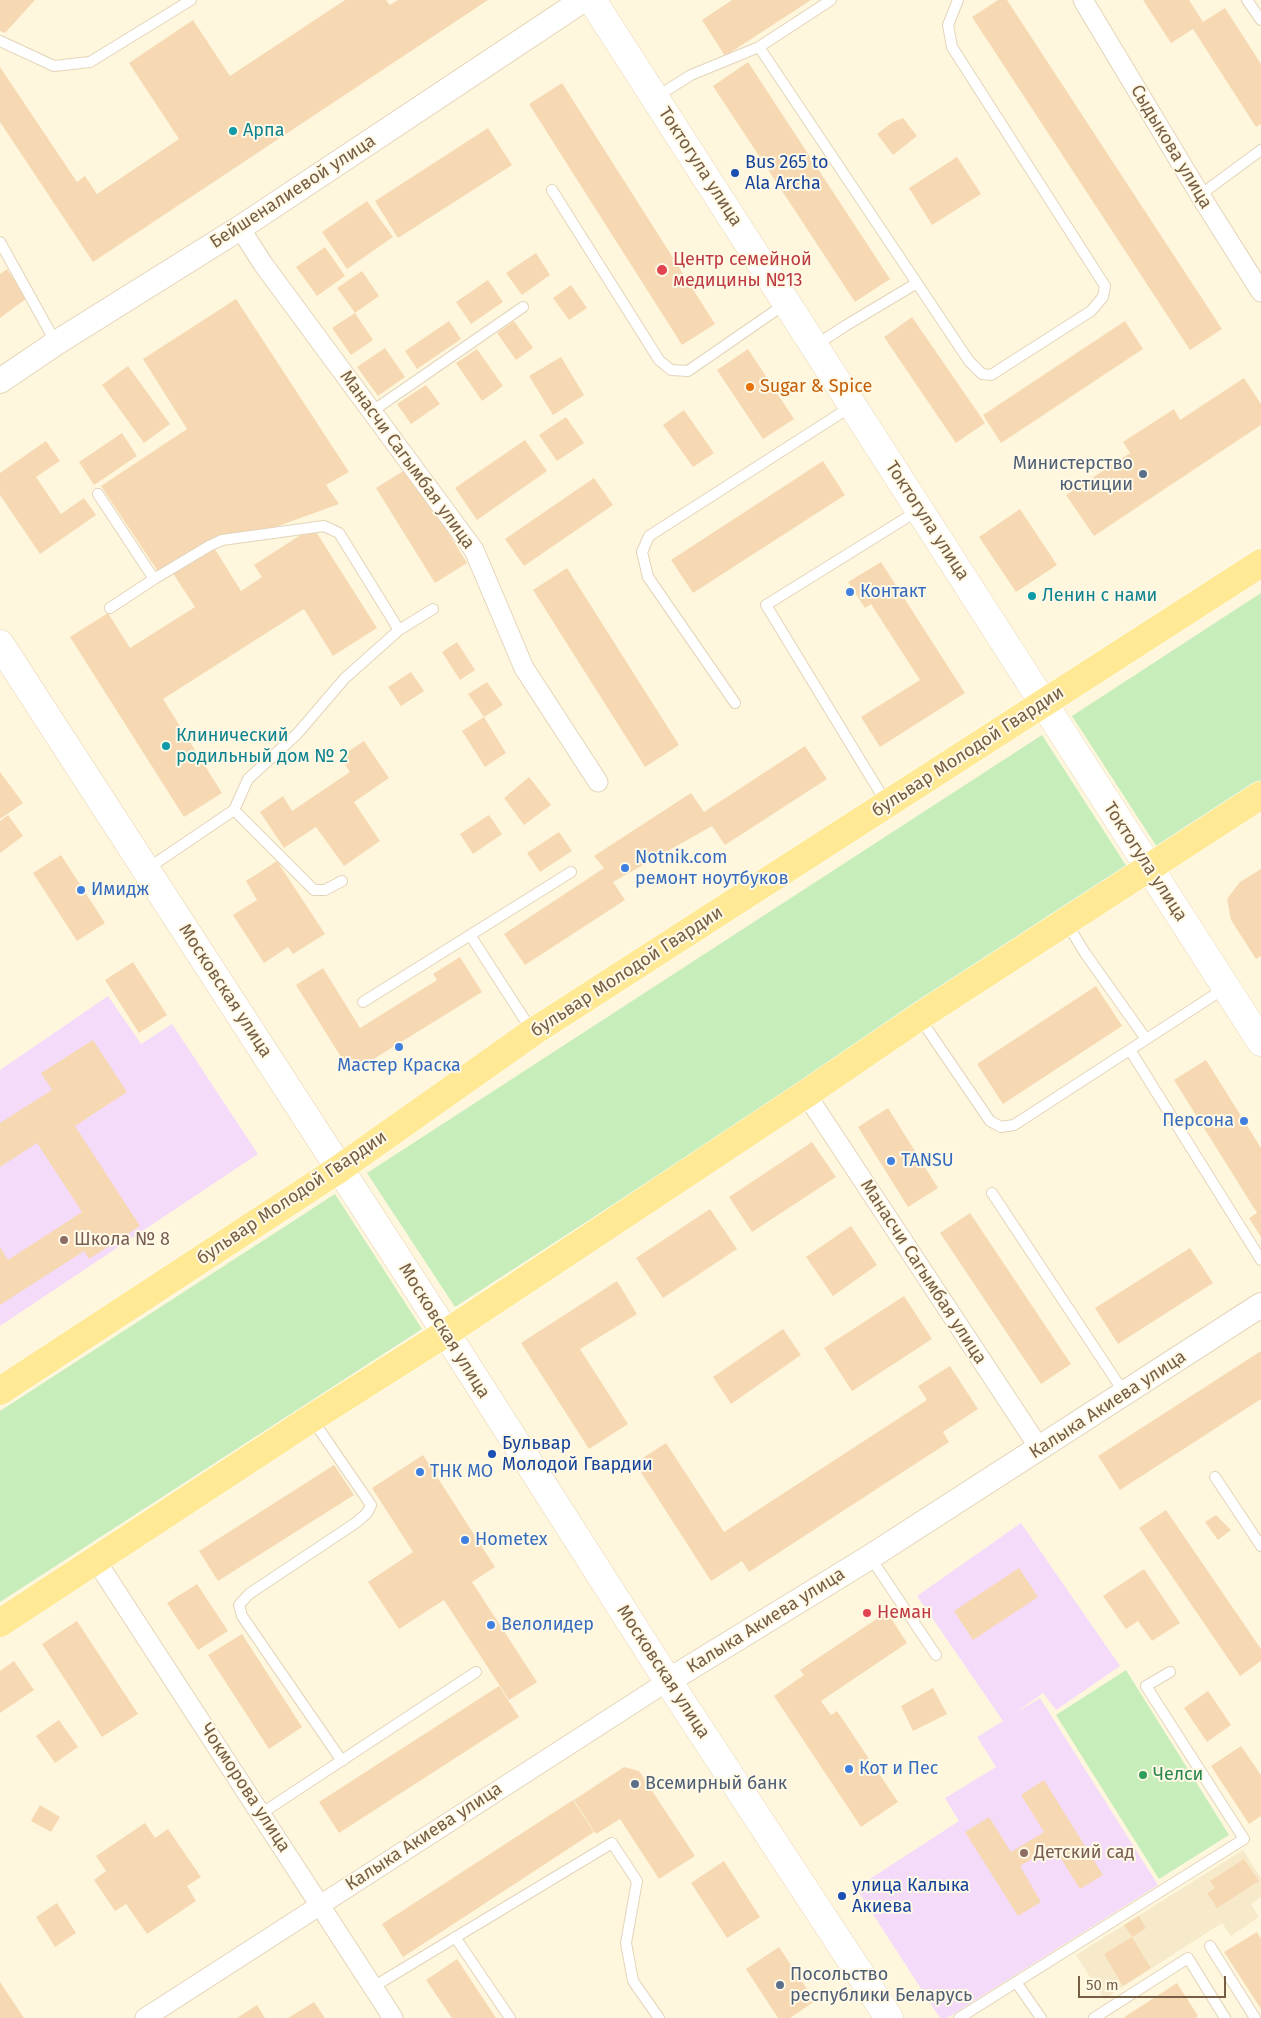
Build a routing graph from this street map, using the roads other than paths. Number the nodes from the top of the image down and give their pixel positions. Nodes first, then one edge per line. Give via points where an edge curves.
1 (191, 0) edge
2 (583, 0) edge
3 (592, 0) edge
4 (831, 0) edge
5 (958, 0) edge
6 (1083, 0) edge
7 (1247, 0) edge
8 (1261, 20) edge
9 (0, 41) edge
10 (759, 47) junction
11 (655, 97) junction
12 (1261, 150) edge
13 (552, 190) dead end
14 (1200, 195) junction
15 (240, 228) junction
16 (0, 242) edge
17 (917, 283) junction
18 (1261, 292) edge
19 (787, 302) junction
20 (523, 307) dead end
21 (56, 342) junction
22 (815, 346) junction
23 (0, 381) edge
24 (853, 405) junction
25 (372, 412) junction
26 (98, 494) dead end
27 (920, 510) junction
28 (1261, 563) edge
29 (154, 579) junction
30 (110, 608) dead end
31 (433, 609) dead end
32 (399, 630) junction
33 (0, 644) edge
34 (735, 703) dead end
35 (1044, 703) junction
36 (598, 782) dead end
37 (1261, 795) edge
38 (887, 804) junction
39 (234, 810) junction
40 (1148, 868) junction
41 (146, 870) junction
42 (571, 872) dead end
43 (342, 881) dead end
44 (1066, 921) junction
45 (470, 935) junction
46 (1225, 987) junction
47 (363, 1002) dead end
48 (919, 1017) junction
49 (532, 1032) junction
50 (1146, 1039) junction
51 (1261, 1042) edge
52 (1130, 1050) junction
53 (806, 1094) junction
54 (339, 1169) junction
55 (992, 1193) dead end
56 (1261, 1260) edge
57 (1261, 1305) edge
58 (446, 1333) junction
59 (0, 1390) edge
60 (1124, 1394) junction
61 (312, 1418) junction
62 (1040, 1449) junction
63 (1216, 1477) dead end
64 (1261, 1546) edge
65 (870, 1557) junction
66 (95, 1559) junction
67 (0, 1623) edge
68 (936, 1655) dead end
69 (476, 1672) dead end
70 (1170, 1672) dead end
71 (668, 1681) junction
72 (342, 1760) junction
73 (262, 1813) junction
74 (320, 1904) junction
75 (455, 1937) junction
76 (1210, 1946) dead end
77 (1016, 1982) junction
78 (373, 1987) junction
79 (145, 2018) edge
80 (393, 2018) edge
81 (510, 2018) edge
82 (659, 2018) edge
83 (889, 2018) edge
84 (959, 2018) edge
85 (1041, 2018) edge
86 (1094, 2018) edge
87 (1225, 2018) edge
88 (1255, 2018) edge

1 - 9 lane via 90,62 54,66
2 - 15 street, Бейшеналиевой улица
3 - 11 main road, Токтогула улица
4 - 10 lane
5 - 17 lane via 948,25 952,47 1105,286 1103,297 1091,310 991,375 982,374 969,360
6 - 14 street, Сыдыкова улица
7 - 8 lane
10 - 11 lane via 691,76
10 - 17 lane
11 - 19 main road, Токтогула улица
12 - 14 lane
13 - 19 lane via 659,360 671,370 688,371
14 - 18 street, Сыдыкова улица
15 - 21 street, Бейшеналиевой улица
15 - 25 street, Манасчи Сагымбая улица
16 - 21 lane
17 - 22 lane
19 - 22 main road, Токтогула улица
20 - 25 lane
21 - 23 street, Бейшеналиевой улица
22 - 24 main road, Токтогула улица
24 - 27 main road, Токтогула улица
24 - 34 lane via 649,536 642,552 648,577
25 - 36 street, Манасчи Сагымбая улица via 474,550 524,668
26 - 29 lane
27 - 35 main road, Токтогула улица
27 - 38 lane via 766,605
28 - 35 main road, бульвар Молодой Гвардии
29 - 30 lane
29 - 32 lane via 222,540 324,526 339,533
31 - 32 lane
32 - 39 lane via 345,678 298,734 248,779
33 - 41 main road, Московская улица
35 - 38 main road, бульвар Молодой Гвардии
35 - 40 main road, Токтогула улица
37 - 40 main road
38 - 49 main road, бульвар Молодой Гвардии
39 - 41 lane
39 - 43 lane via 314,890 325,890
40 - 44 main road
40 - 46 main road, Токтогула улица
41 - 54 main road, Московская улица
42 - 45 lane
44 - 48 main road
44 - 50 lane
45 - 47 lane
45 - 49 lane
46 - 50 lane
46 - 51 main road, Токтогула улица
48 - 52 lane via 990,1121 1001,1127 1014,1126
48 - 53 main road
49 - 54 main road, бульвар Молодой Гвардии
50 - 52 lane
52 - 56 lane
53 - 58 main road
53 - 62 street, Манасчи Сагымбая улица
54 - 58 main road, Московская улица
54 - 59 main road, бульвар Молодой Гвардии
55 - 60 lane
57 - 60 street, Калыка Акиева улица
58 - 61 main road
58 - 71 main road, Московская улица
60 - 62 street, Калыка Акиева улица
61 - 66 main road
61 - 72 lane via 371,1505 356,1522 249,1594 239,1605 242,1616
62 - 65 street, Калыка Акиева улица
63 - 64 lane
65 - 68 lane
65 - 71 street, Калыка Акиева улица
66 - 67 main road
66 - 73 street, Чокморова улица
69 - 72 lane
70 - 77 lane via 1146,1686 1244,1840
71 - 74 street, Калыка Акиева улица
71 - 83 main road, Московская улица
72 - 73 lane
73 - 74 street, Чокморова улица
74 - 78 street, Чокморова улица
74 - 79 street, Калыка Акиева улица
75 - 78 lane
75 - 81 lane
75 - 82 lane via 612,1842 637,1881 626,1943 633,1982
76 - 88 lane
77 - 84 lane
77 - 85 lane
78 - 80 street, Чокморова улица
86 - 87 lane via 1188,1958

